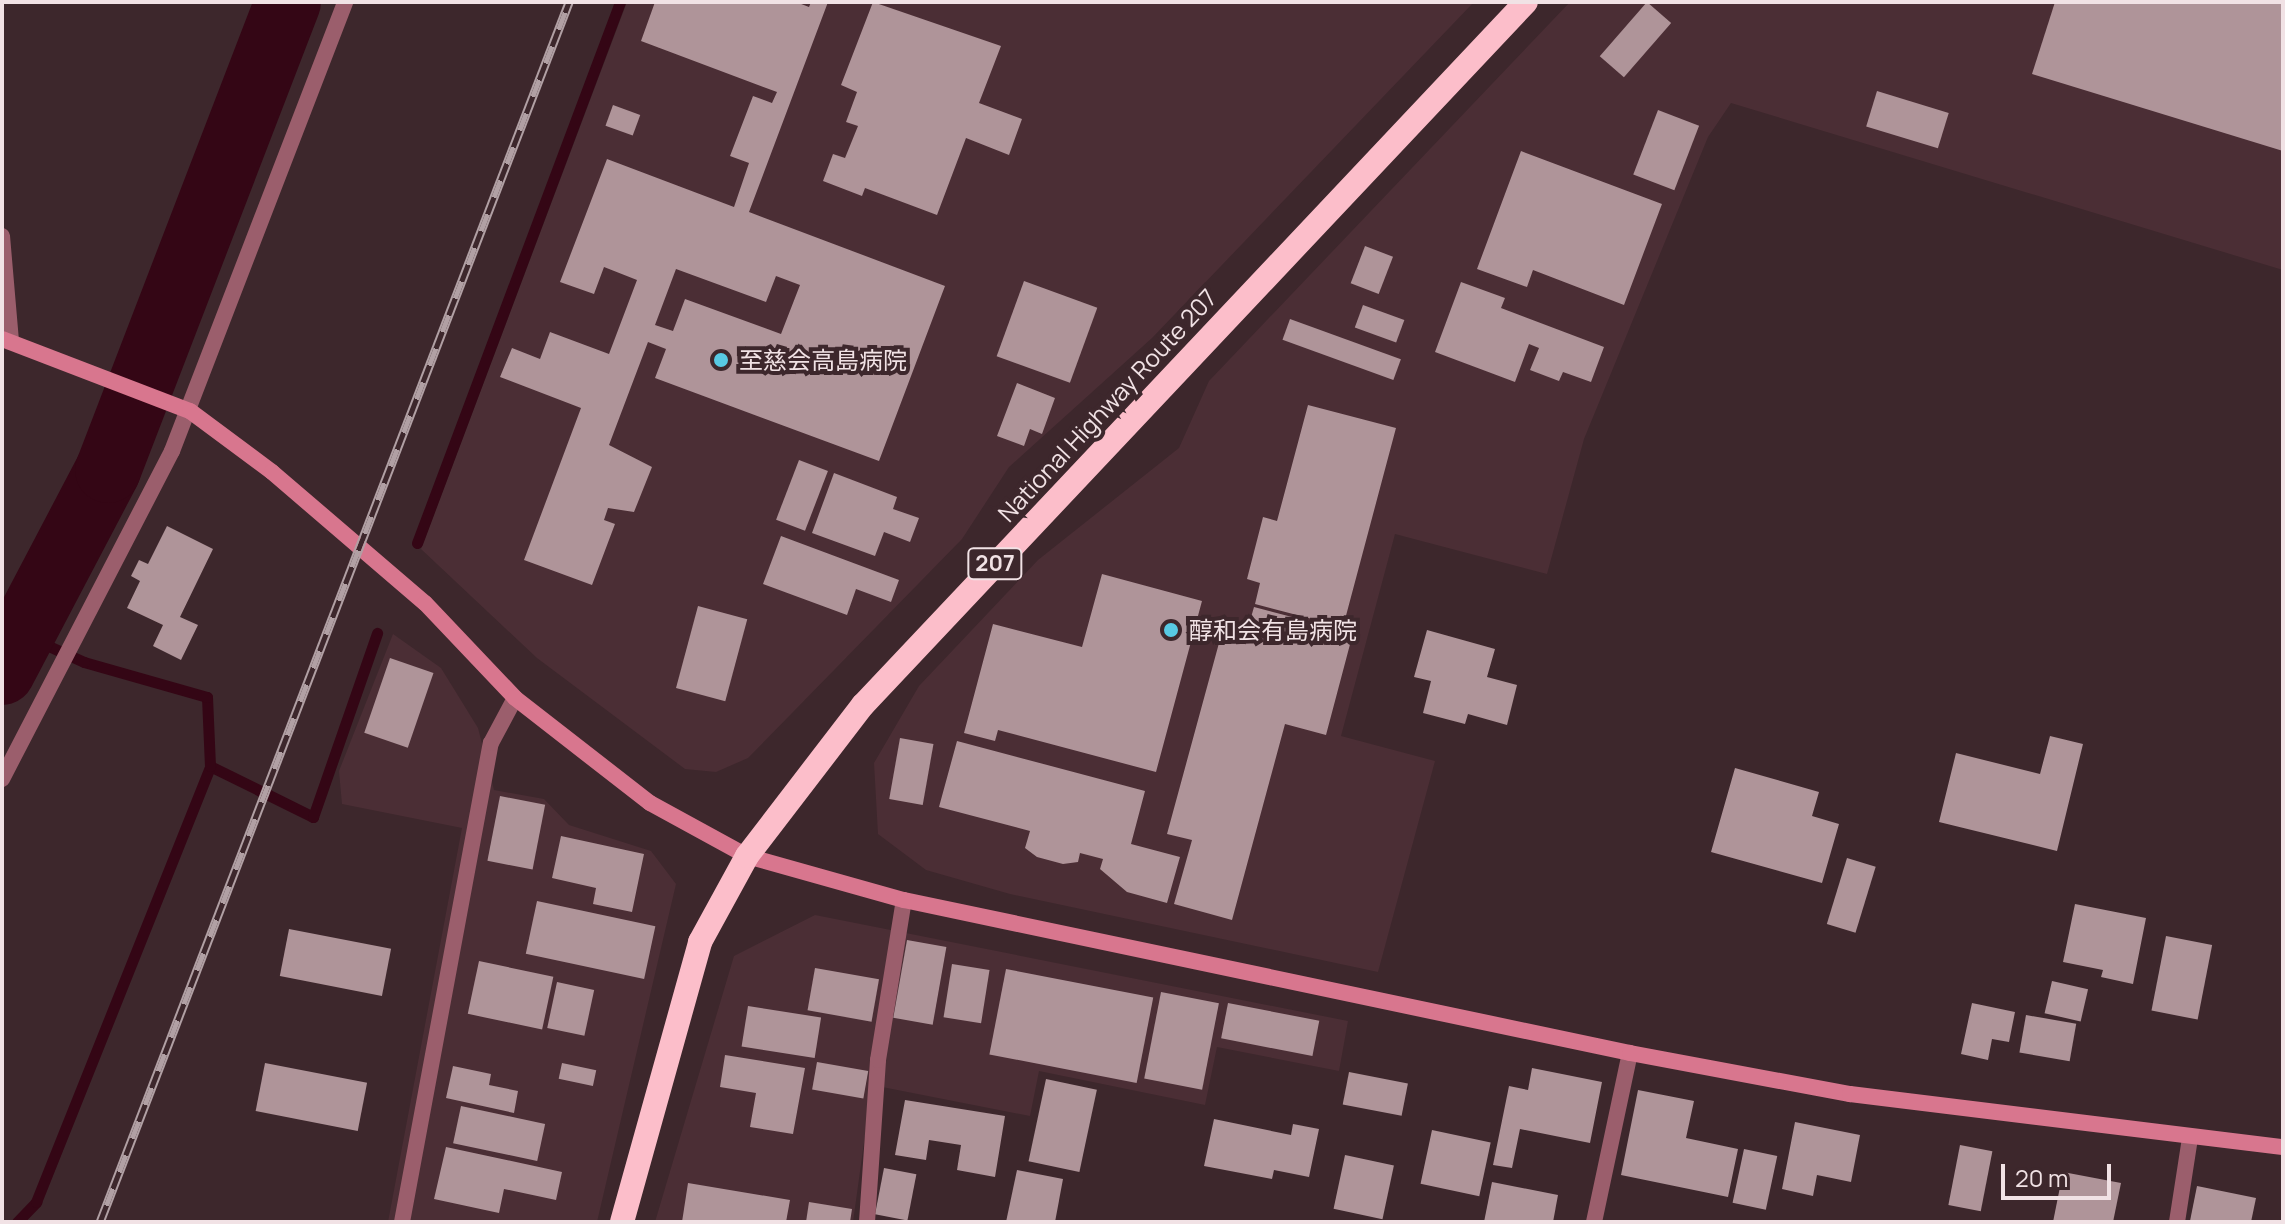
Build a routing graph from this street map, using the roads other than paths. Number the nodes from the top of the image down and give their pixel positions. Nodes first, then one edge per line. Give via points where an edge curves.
1 (345, 2) edge
2 (1526, 2) edge
3 (2, 236) edge
4 (6, 340) edge
5 (190, 411) junction
6 (515, 698) junction
7 (2, 779) edge
8 (747, 856) junction
9 (904, 900) junction
10 (1630, 1053) junction
11 (2190, 1138) junction
12 (2283, 1147) edge
13 (402, 1222) edge
14 (622, 1222) edge
15 (867, 1222) edge
16 (1594, 1222) edge
17 (2177, 1222) edge

1 - 5 street
2 - 8 highway, National Highway Route 207 / 207 via 863,705
3 - 4 street
4 - 5 street
5 - 6 street via 272,472 425,603
5 - 7 street
6 - 8 street via 650,803
6 - 13 street via 491,743
8 - 9 street
8 - 14 highway, National Highway Route 207 / 207 via 700,942
9 - 10 street
9 - 15 street via 878,1060
10 - 11 street via 1850,1094
10 - 16 street
11 - 12 street
11 - 17 street

